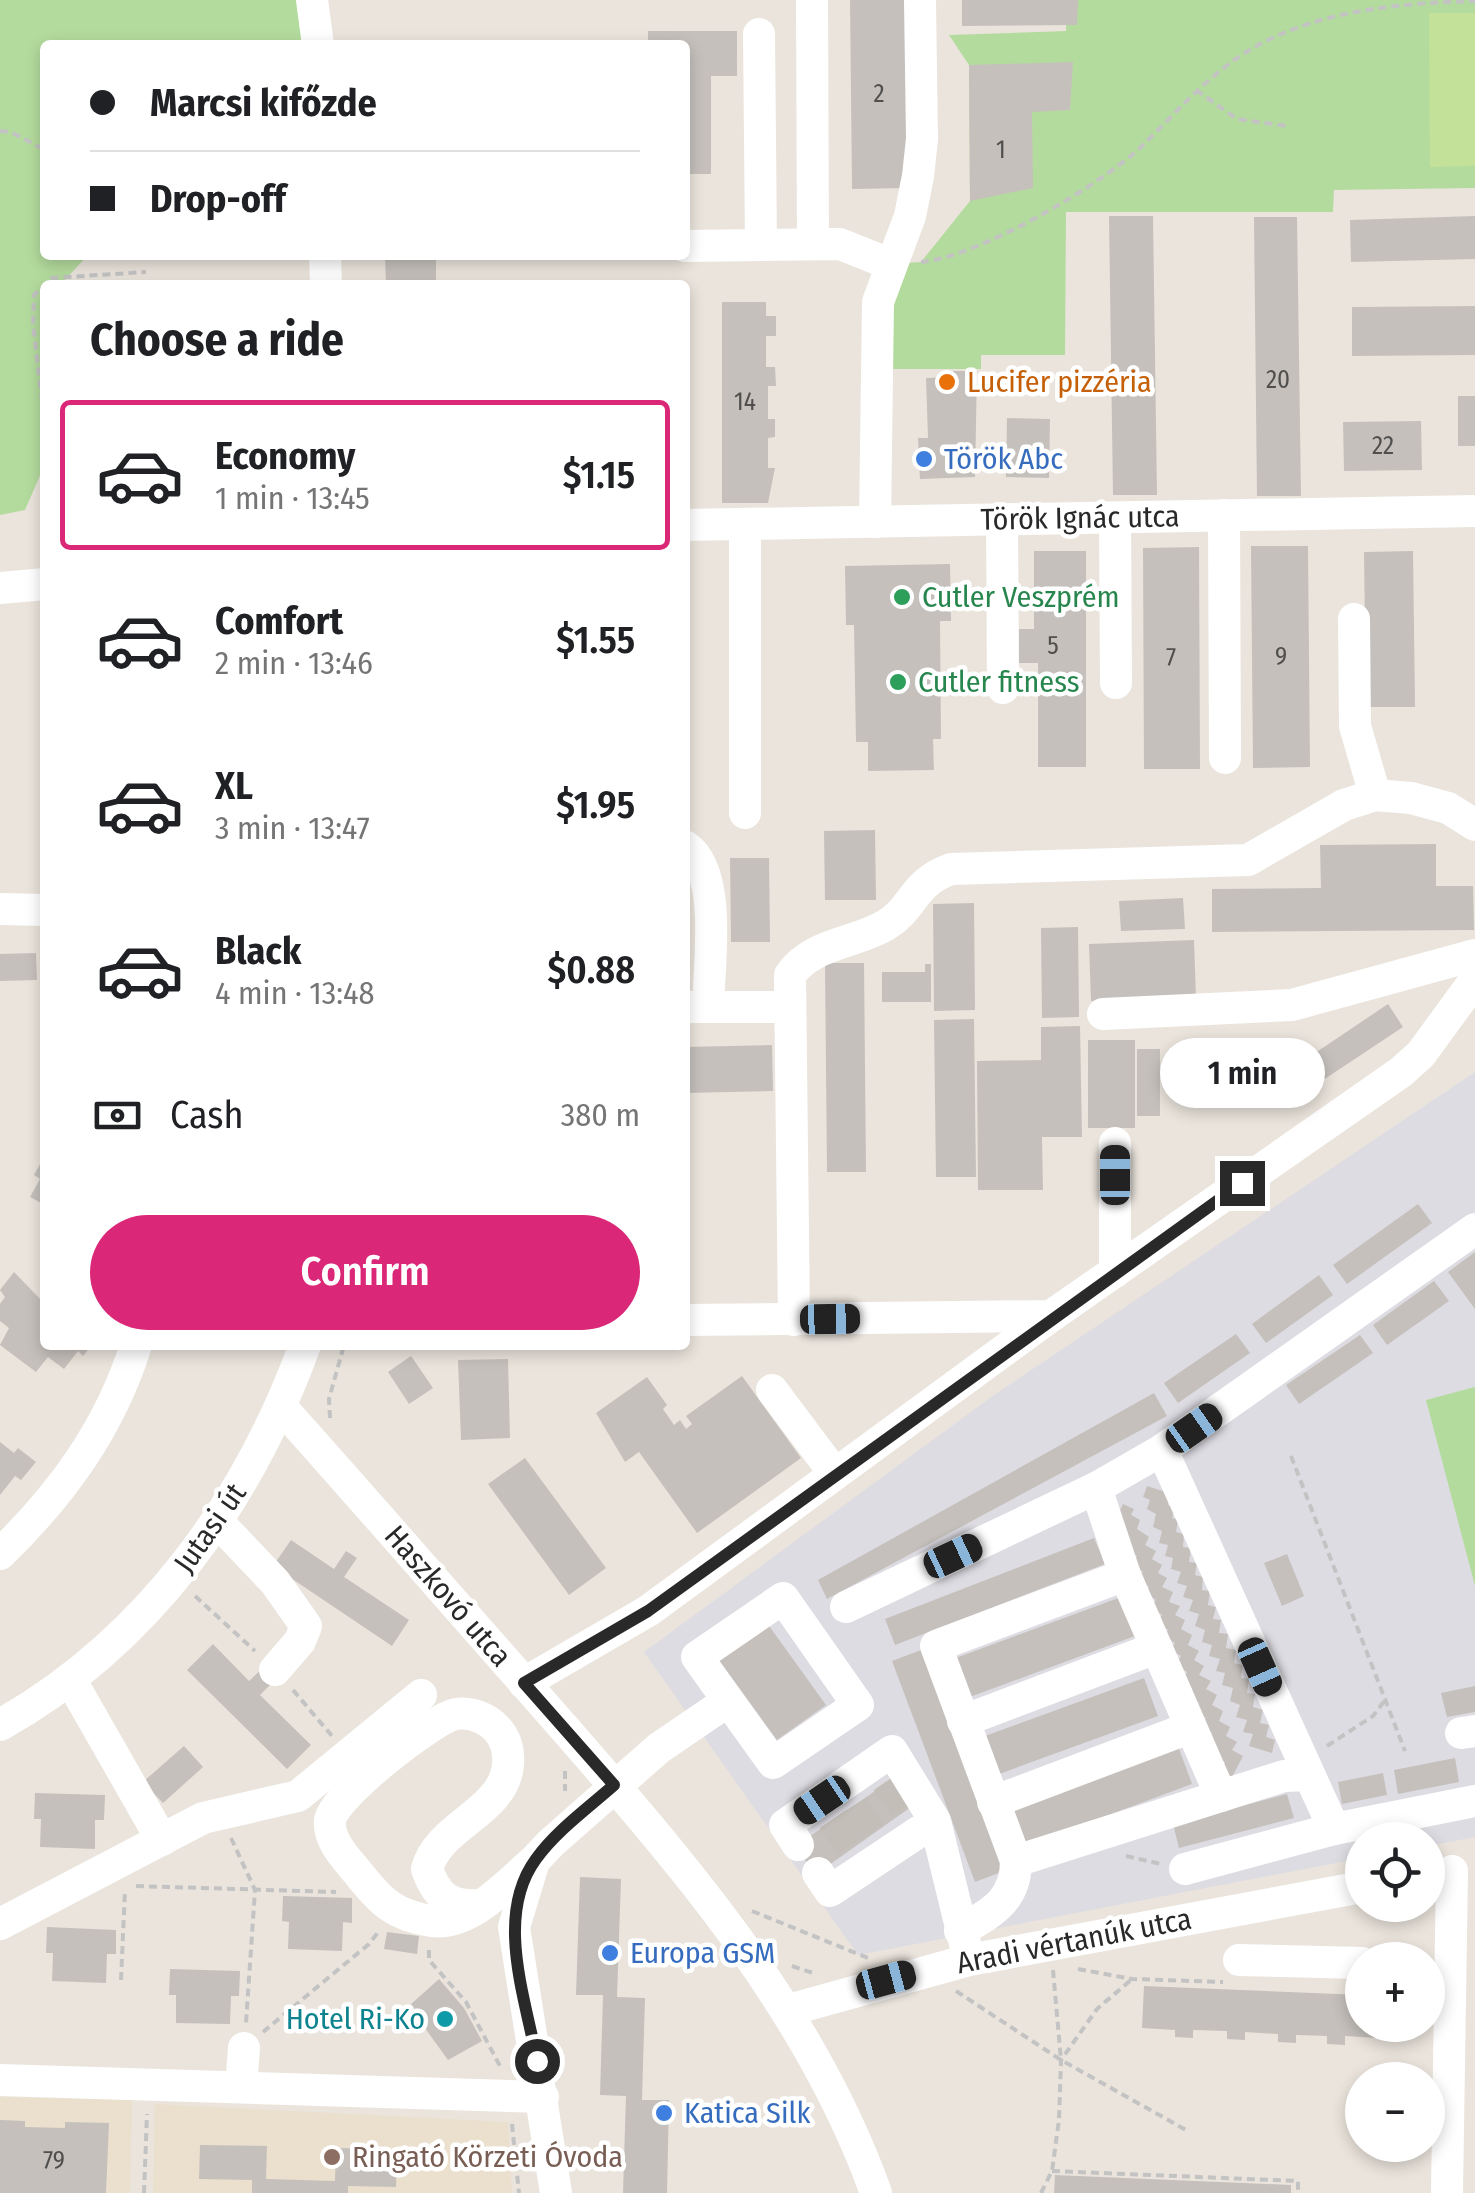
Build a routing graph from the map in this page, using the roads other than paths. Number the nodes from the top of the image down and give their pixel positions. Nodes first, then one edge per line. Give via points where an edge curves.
1 (312, 0) edge
2 (812, 0) edge
3 (920, 0) edge
4 (759, 34) dead end
5 (317, 40) edge
6 (813, 244) junction
7 (762, 245) junction
8 (690, 246) edge
9 (890, 264) junction
10 (1475, 511) edge
11 (1224, 516) junction
12 (1115, 518) junction
13 (1002, 519) junction
14 (875, 522) junction
15 (745, 524) junction
16 (690, 525) edge
17 (40, 584) edge
18 (0, 588) edge
19 (1354, 619) dead end
20 (1116, 683) dead end
21 (1002, 688) dead end
22 (1225, 758) dead end
23 (1376, 795) junction
24 (745, 812) dead end
25 (1475, 825) edge
26 (690, 850) edge
27 (0, 909) edge
28 (40, 910) edge
29 (1475, 955) edge
30 (1475, 980) edge
31 (697, 1007) edge
32 (790, 1007) junction
33 (1102, 1014) dead end
34 (1115, 1143) dead end
35 (1475, 1229) edge
36 (1115, 1272) junction
37 (1051, 1316) junction
38 (690, 1320) edge
39 (794, 1320) junction
40 (134, 1350) edge
41 (303, 1350) edge
42 (772, 1390) dead end
43 (282, 1408) junction
44 (1162, 1450) junction
45 (835, 1474) junction
46 (1096, 1488) junction
47 (217, 1521) junction
48 (0, 1554) edge
49 (1125, 1575) junction
50 (846, 1607) dead end
51 (1156, 1648) junction
52 (275, 1670) dead end
53 (70, 1679) junction
54 (524, 1683) junction
55 (420, 1694) dead end
56 (728, 1700) junction
57 (963, 1721) junction
58 (0, 1725) edge
59 (1189, 1728) junction
60 (1309, 1775) junction
61 (614, 1785) junction
62 (1221, 1796) junction
63 (841, 1801) dead end
64 (1475, 1801) edge
65 (993, 1802) junction
66 (1334, 1829) junction
67 (162, 1840) junction
68 (1016, 1861) junction
69 (534, 1862) junction
70 (1185, 1870) dead end
71 (1451, 1871) edge
72 (1345, 1890) edge
73 (480, 1905) junction
74 (0, 1924) edge
75 (1442, 1942) edge
76 (964, 1946) junction
77 (1345, 1964) edge
78 (1234, 1971) road end
79 (789, 2010) junction
80 (1442, 2042) edge
81 (244, 2048) road end
82 (0, 2080) edge
83 (241, 2087) junction
84 (530, 2097) junction
85 (556, 2193) edge
86 (876, 2193) edge
87 (1447, 2193) edge

1 - 5 street
2 - 6 street
3 - 9 street via 918,176
4 - 7 street
6 - 7 street
6 - 9 street via 862,249
7 - 8 street
9 - 14 street via 878,302
10 - 11 street, Török Ignác utca
11 - 12 street, Török Ignác utca
11 - 22 street
12 - 13 street, Török Ignác utca
12 - 20 street
13 - 14 street, Török Ignác utca
13 - 21 street
14 - 15 street, Török Ignác utca
15 - 16 street, Török Ignác utca
15 - 24 street
17 - 18 street
19 - 23 street via 1355,726
23 - 25 street via 1448,808
23 - 32 street via 1328,813 1248,860 951,869 927,878 891,922 803,956 790,974
26 - 31 street via 702,859 709,880
27 - 28 street
29 - 33 street via 1292,1005
30 - 36 street via 1400,1072
31 - 32 street
32 - 39 street
34 - 36 street
35 - 44 street
36 - 37 street
37 - 39 street
37 - 45 street
38 - 39 street
40 - 48 street via 124,1385 85,1458
41 - 43 street, Jutasi út
42 - 45 street
43 - 47 street, Jutasi út
43 - 54 street, Haszkovó utca
44 - 46 street
44 - 60 street
45 - 54 street via 648,1611
46 - 49 street
46 - 50 street
47 - 52 street via 306,1626
47 - 53 street, Jutasi út via 174,1580
49 - 51 street
49 - 57 street via 936,1646
51 - 57 street
51 - 59 street
53 - 58 street, Jutasi út
53 - 67 street
54 - 61 street, Haszkovó utca
55 - 67 street via 298,1796 203,1818
56 - 56 street via 774,1763 858,1705 783,1598 698,1657
56 - 61 street
57 - 65 street
59 - 62 street
59 - 65 street
60 - 62 street
60 - 66 street
61 - 69 street
61 - 79 street, Haszkovó utca
62 - 68 street
63 - 76 street via 892,1751 878,1846
64 - 66 street
65 - 68 street
66 - 70 street
67 - 74 street
68 - 76 street via 1005,1902
69 - 73 street
69 - 84 street via 514,1928
71 - 75 street
72 - 76 street, Aradi vértanúk utca
73 - 73 street via 440,1922 394,1912 335,1844 330,1821 351,1790 433,1725 459,1713 479,1716 502,1735 506,1777 494,1797 431,1854 427,1869 442,1898
76 - 79 street, Aradi vértanúk utca via 917,1972
77 - 78 street
79 - 86 street, Haszkovó utca
80 - 87 street
81 - 83 street
82 - 83 street
83 - 84 street
84 - 85 street

